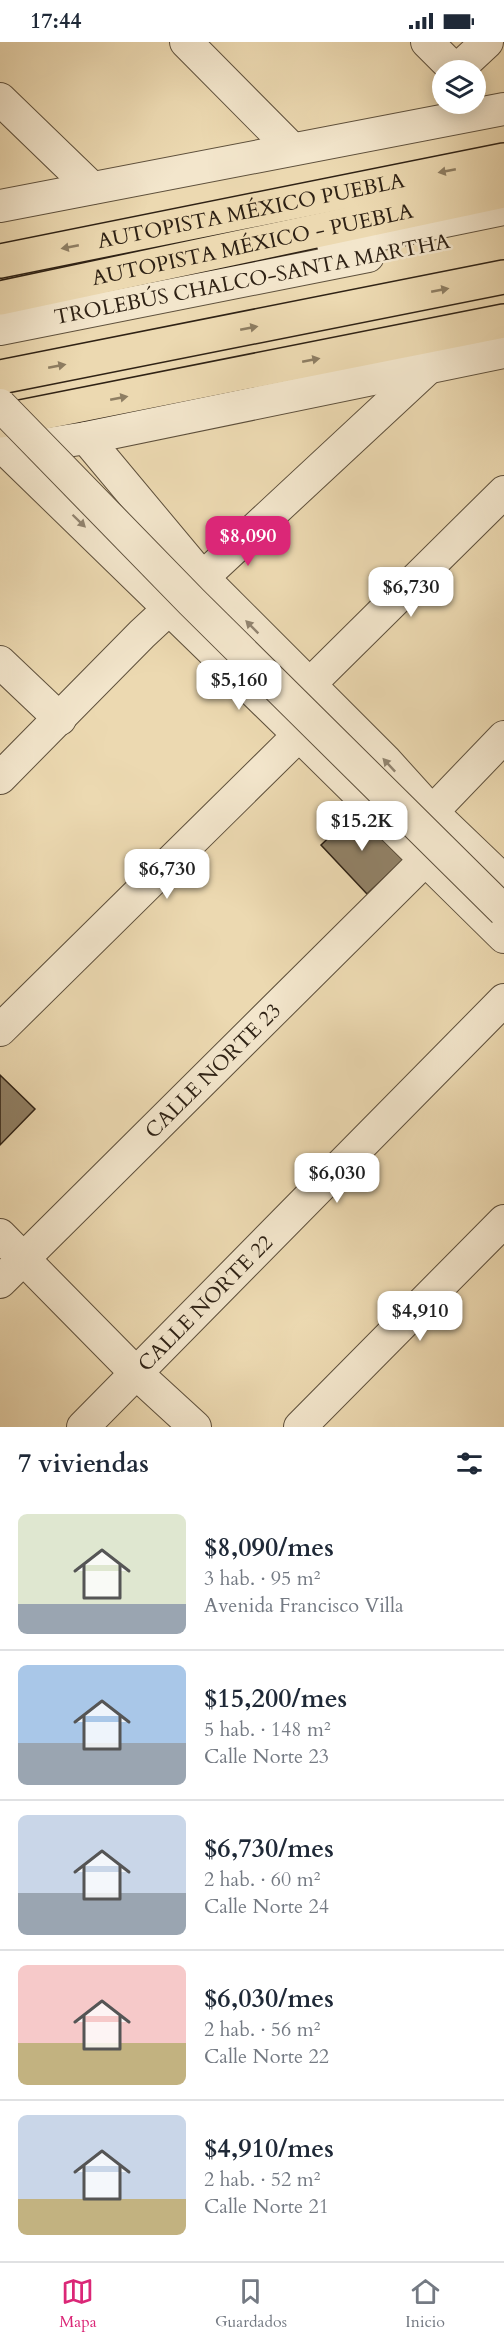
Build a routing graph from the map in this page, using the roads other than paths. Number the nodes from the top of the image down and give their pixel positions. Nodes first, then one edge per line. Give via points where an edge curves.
1 (186, 42) edge
2 (427, 42) edge
3 (487, 42) edge
4 (446, 60) edge
5 (467, 60) edge
6 (0, 99) edge
7 (491, 103) edge
8 (292, 149) junction
9 (504, 160) edge
10 (92, 188) junction
11 (504, 191) edge
12 (0, 206) edge
13 (504, 209) edge
14 (504, 228) edge
15 (0, 261) edge
16 (504, 277) edge
17 (0, 298) edge
18 (0, 311) edge
19 (504, 321) edge
20 (470, 329) junction
21 (0, 330) edge
22 (504, 352) edge
23 (429, 368) junction
24 (0, 377) edge
25 (0, 405) edge
26 (86, 438) junction
27 (2, 441) edge
28 (106, 462) junction
29 (504, 492) edge
30 (51, 494) junction
31 (202, 576) junction
32 (170, 609) junction
33 (0, 662) edge
34 (309, 685) junction
35 (60, 719) junction
36 (299, 735) junction
37 (504, 737) edge
38 (0, 778) edge
39 (432, 812) junction
40 (426, 859) junction
41 (504, 881) edge
42 (504, 911) edge
43 (504, 937) edge
44 (504, 1000) edge
45 (0, 1030) edge
46 (504, 1221) edge
47 (0, 1235) edge
48 (24, 1260) junction
49 (0, 1282) edge
50 (135, 1372) junction
51 (83, 1427) edge
52 (195, 1427) edge
53 (300, 1427) edge

1 - 8 street
2 - 4 street
3 - 5 street
6 - 10 street
7 - 8 street
8 - 10 street
9 -> 15 highway, AUTOPISTA MÉXICO PUEBLA
10 - 12 street
11 - 17 highway, AUTOPISTA MÉXICO - PUEBLA
13 - 18 street
14 - 21 street, TROLEBÚS CHALCO-SANTA MARTHA
24 -> 16 highway
19 - 20 highway
20 - 23 street
27 -> 20 highway
22 - 23 street
23 - 26 street
23 - 31 street
25 - 42 street, bridge
26 - 27 street
26 - 28 street
27 - 30 street
28 - 30 street via 88,460 71,465 58,477
28 - 31 street
29 - 34 street
30 -> 32 street
31 - 32 street
34 -> 31 street
32 - 35 street
32 - 36 street
33 - 35 street
34 - 36 street
39 -> 34 street
35 - 38 street
36 - 40 street
36 - 45 street
37 - 39 street
39 - 41 street
40 - 43 street
40 - 48 street, CALLE NORTE 23
44 - 50 street, CALLE NORTE 22
46 - 53 street
47 - 48 street
48 - 49 street, CALLE NORTE 23
48 - 50 street
50 - 51 street, CALLE NORTE 22
50 - 52 street

